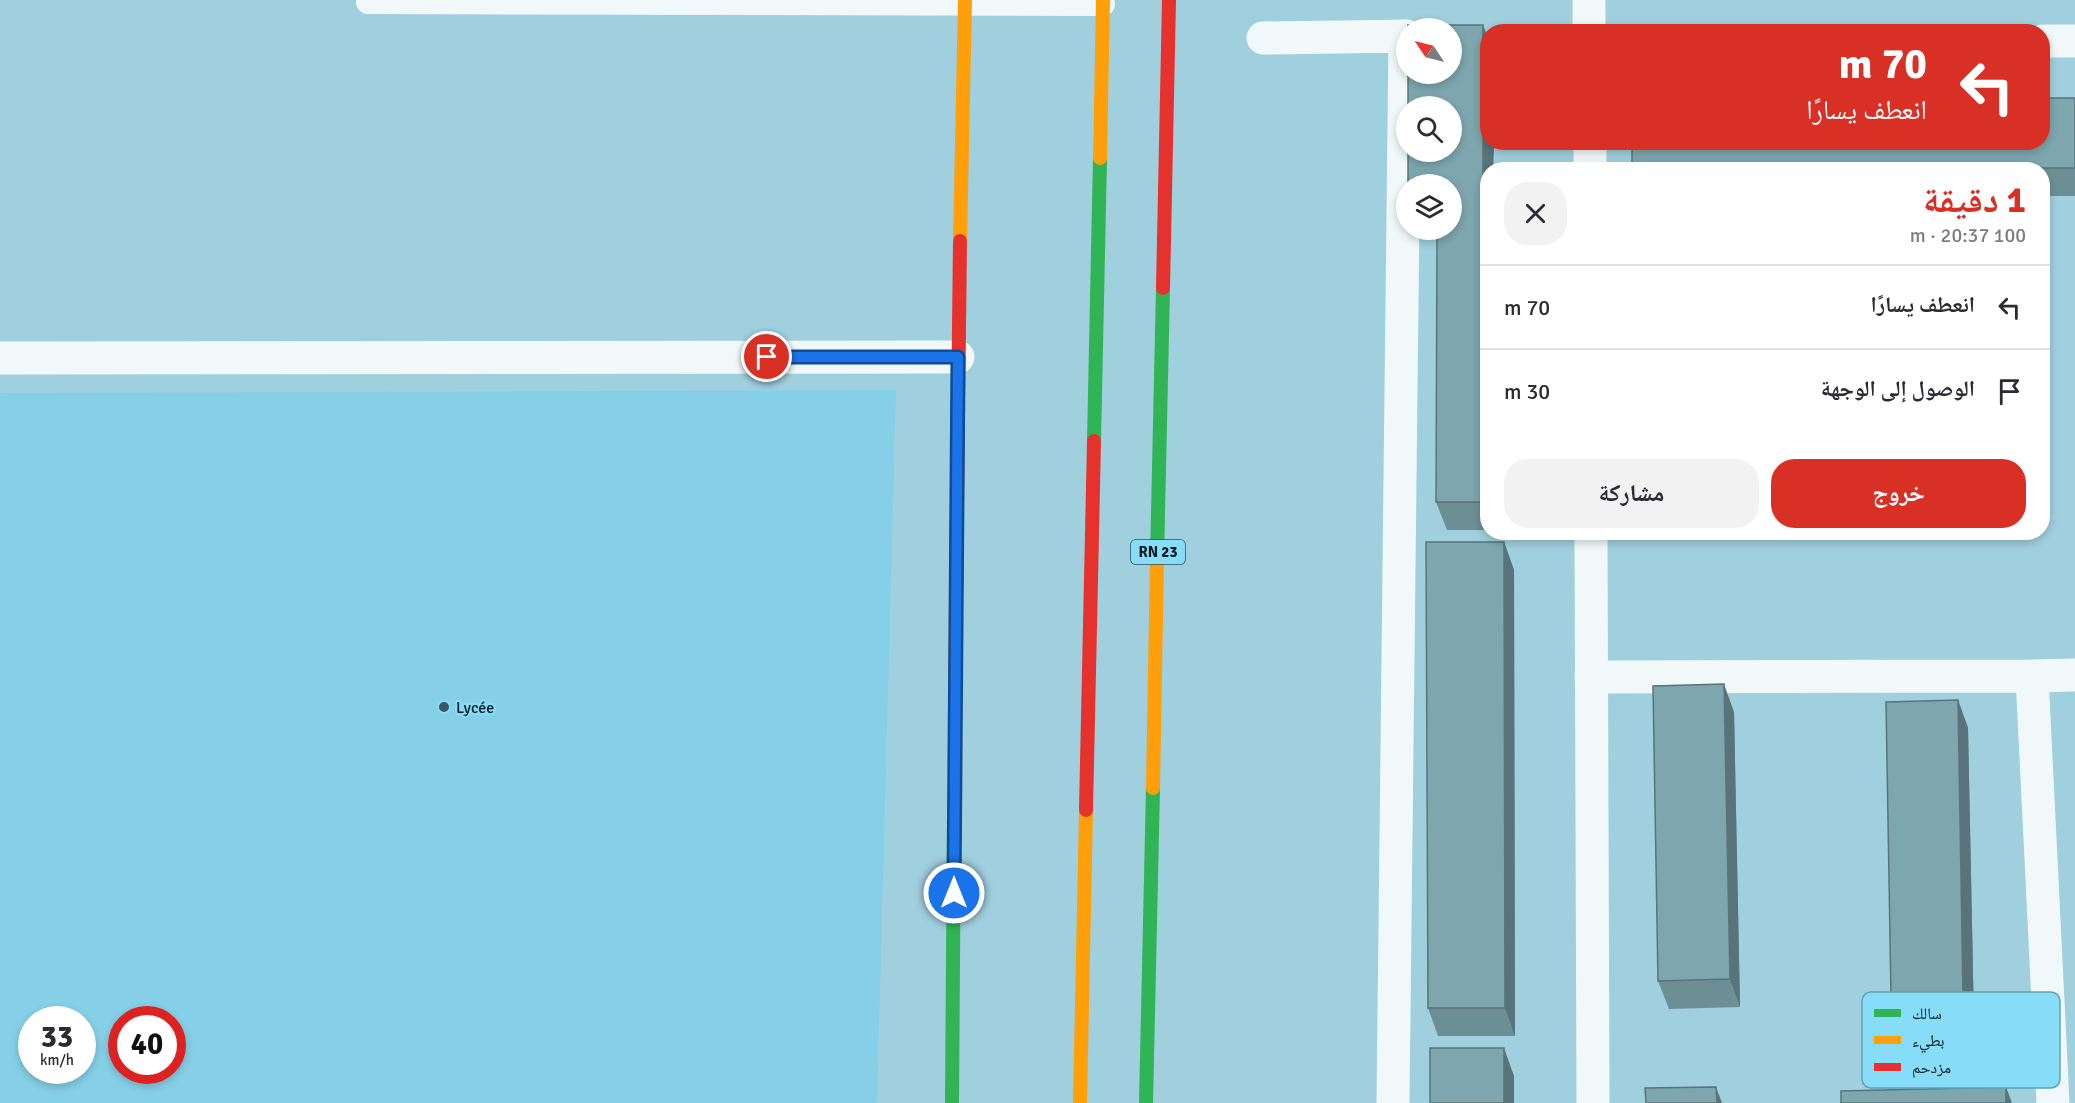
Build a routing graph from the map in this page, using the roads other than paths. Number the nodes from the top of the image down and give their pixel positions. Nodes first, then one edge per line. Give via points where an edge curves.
1 (1169, 0) edge
2 (1589, 0) edge
3 (369, 2) dead end
4 (965, 2) edge
5 (1103, 2) edge
6 (1589, 24) edge
7 (1396, 36) edge
8 (1263, 38) dead end
9 (2050, 41) edge
10 (2075, 41) edge
11 (1405, 84) edge
12 (958, 357) junction
13 (0, 358) edge
14 (1591, 540) edge
15 (2075, 675) edge
16 (2032, 676) junction
17 (1592, 677) junction
18 (2048, 992) edge
19 (2052, 1088) edge
20 (952, 1103) edge
21 (1080, 1103) edge
22 (1146, 1103) edge
23 (1393, 1103) edge
24 (1593, 1103) edge
25 (2053, 1103) edge

1 - 22 main road, RN 23
2 - 6 street
3 - 4 lane
4 - 5 lane
4 - 12 main road
5 - 21 main road
7 - 8 street
9 - 10 street
11 - 23 street
12 - 13 street
12 - 20 main road
14 - 17 street
15 - 16 street
16 - 17 street
16 - 18 street
17 - 24 street
19 - 25 street

